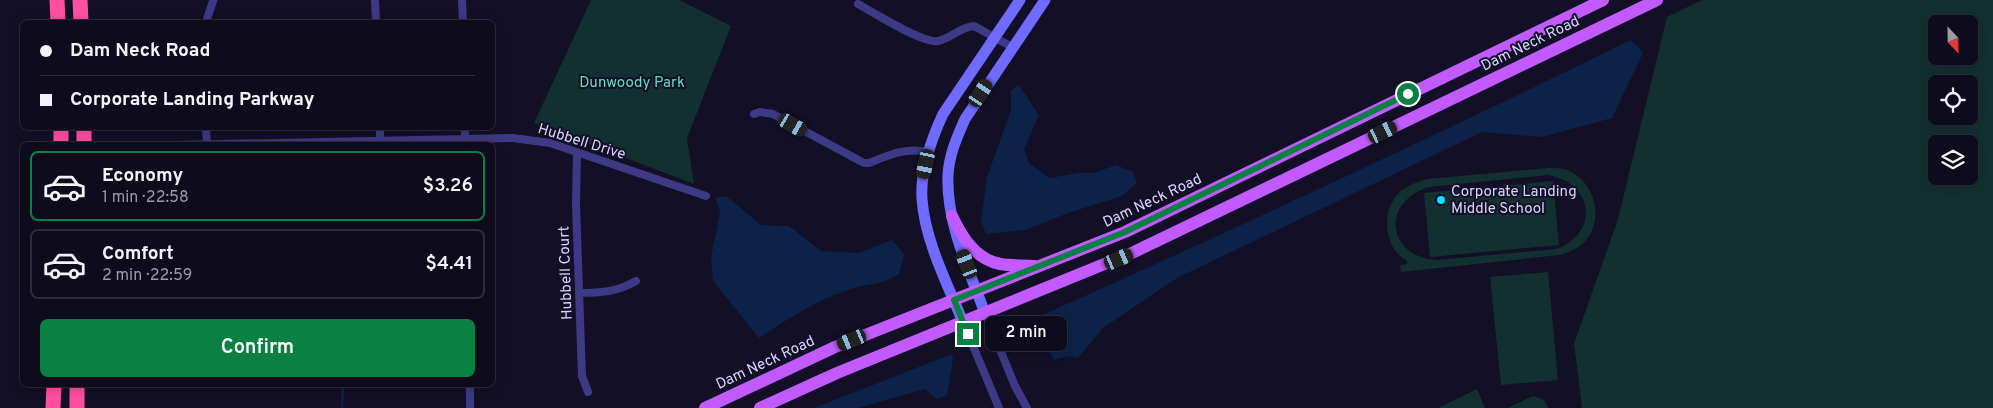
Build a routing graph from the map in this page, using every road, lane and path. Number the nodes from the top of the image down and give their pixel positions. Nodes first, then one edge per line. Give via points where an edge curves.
1 (57, 0) edge
2 (80, 0) edge
3 (375, 0) edge
4 (462, 0) edge
5 (1020, 0) edge
6 (1045, 0) edge
7 (1603, 0) edge
8 (1656, 0) edge
9 (213, 1) dead end
10 (858, 4) dead end
11 (58, 20) edge
12 (81, 20) edge
13 (207, 20) edge
14 (376, 20) edge
15 (463, 20) edge
16 (995, 38) junction
17 (1012, 48) junction
18 (754, 114) dead end
19 (380, 130) edge
20 (380, 142) joint
21 (465, 142) edge
22 (577, 152) junction
23 (928, 152) junction
24 (706, 196) dead end
25 (952, 216) junction
26 (1038, 266) junction
27 (636, 281) dead end
28 (977, 291) junction
29 (579, 294) junction
30 (954, 300) junction
31 (985, 313) junction
32 (963, 322) junction
33 (54, 387) edge
34 (77, 387) edge
35 (470, 387) edge
36 (588, 392) dead end
37 (53, 408) edge
38 (77, 408) edge
39 (470, 408) edge
40 (705, 408) edge
41 (760, 408) edge
42 (999, 408) edge
43 (1027, 408) edge

1 - 11 highway
2 - 12 highway
3 - 14 street
4 - 15 street
5 - 16 street
6 - 17 street
7 - 26 main road, Dam Neck Road via 1125,232
8 - 31 main road, Dam Neck Road via 1134,252
9 - 13 street
10 - 16 street via 925,40 938,42 971,26
16 - 17 street
16 - 23 street via 950,101
17 - 25 street via 965,119 956,141 948,175
18 - 23 street via 773,114 864,163 901,151
19 - 20 street
20 - 21 street, Hubbell Drive
21 - 22 street, Hubbell Drive via 530,140
22 - 24 street, Hubbell Drive
22 - 29 street, Hubbell Court
23 - 30 street via 922,197 924,214
25 - 26 main road via 968,243 984,258 999,264
25 - 28 street
26 - 28 main road, Dam Neck Road
27 - 29 street via 609,292
28 - 30 main road, Dam Neck Road
28 - 31 street
29 - 36 street, Hubbell Court via 582,376
30 - 32 street
30 - 40 main road, Dam Neck Road via 827,351
31 - 32 main road, Dam Neck Road
31 - 43 street
32 - 41 main road, Dam Neck Road
32 - 42 street
33 - 37 highway
34 - 38 highway
35 - 39 street

